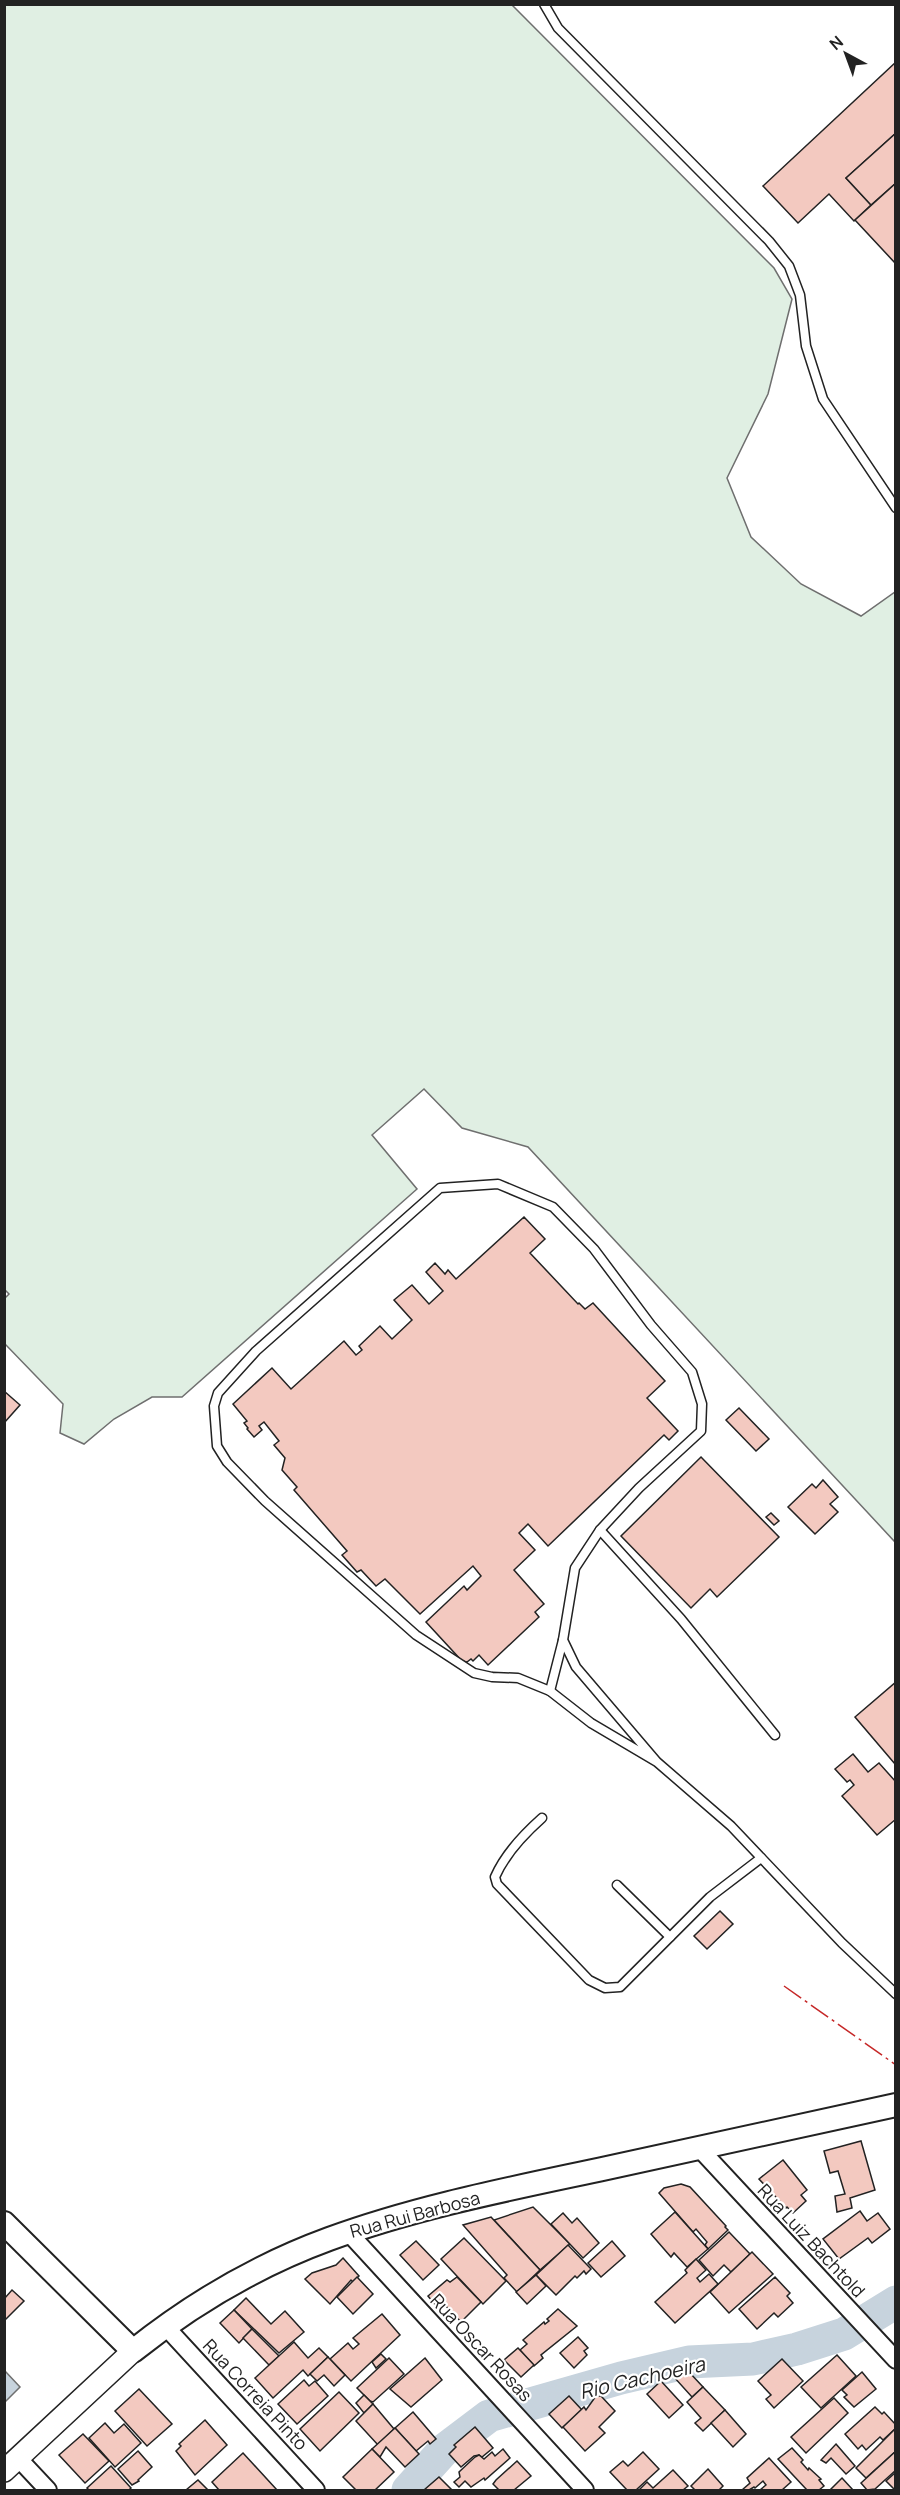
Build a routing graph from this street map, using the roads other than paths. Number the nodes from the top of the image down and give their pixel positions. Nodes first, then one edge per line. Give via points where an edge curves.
1 (544, 4) edge
2 (896, 508) edge
3 (600, 1530) junction
4 (563, 1640) junction
5 (550, 1691) junction
6 (775, 1736) dead end
7 (657, 1762) junction
8 (542, 1818) dead end
9 (761, 1858) junction
10 (618, 1885) dead end
11 (670, 1937) junction
12 (896, 1994) edge
13 (896, 2105) edge
14 (699, 2148) junction
15 (4, 2223) edge
16 (348, 2232) junction
17 (165, 2326) junction
18 (133, 2351) junction
19 (896, 2360) edge
20 (11, 2464) edge
21 (48, 2490) edge
22 (316, 2490) edge
23 (585, 2490) edge

1 - 2 lane via 558,28 769,241 789,266 800,295 806,346 823,399
3 - 4 lane via 575,1568
3 - 5 lane via 701,1431 702,1404 692,1372 594,1249 553,1208 498,1184 440,1188 256,1351 218,1393 214,1406 217,1446 265,1501 416,1635 474,1673 518,1678
3 - 6 lane via 681,1619
4 - 5 lane
4 - 7 lane via 582,1675
5 - 7 lane via 591,1723
7 - 9 lane via 731,1826
8 - 11 lane via 500,1864 495,1877 497,1884 589,1980 605,1988 620,1987
9 - 11 lane via 710,1897
9 - 12 lane
10 - 11 lane
13 - 14 main road, Rua Rui Barbosa
14 - 16 main road, Rua Rui Barbosa via 420,2211
14 - 19 street, Rua Luiz Bachtold
15 - 18 main road
16 - 17 main road, Rua Rui Barbosa via 232,2284
16 - 23 street, Rua Oscar Rosas
17 - 18 main road, Rua Rui Barbosa
17 - 22 street, Rua Correia Pinto
18 - 20 street, Rua Rui Barbosa
20 - 21 street

